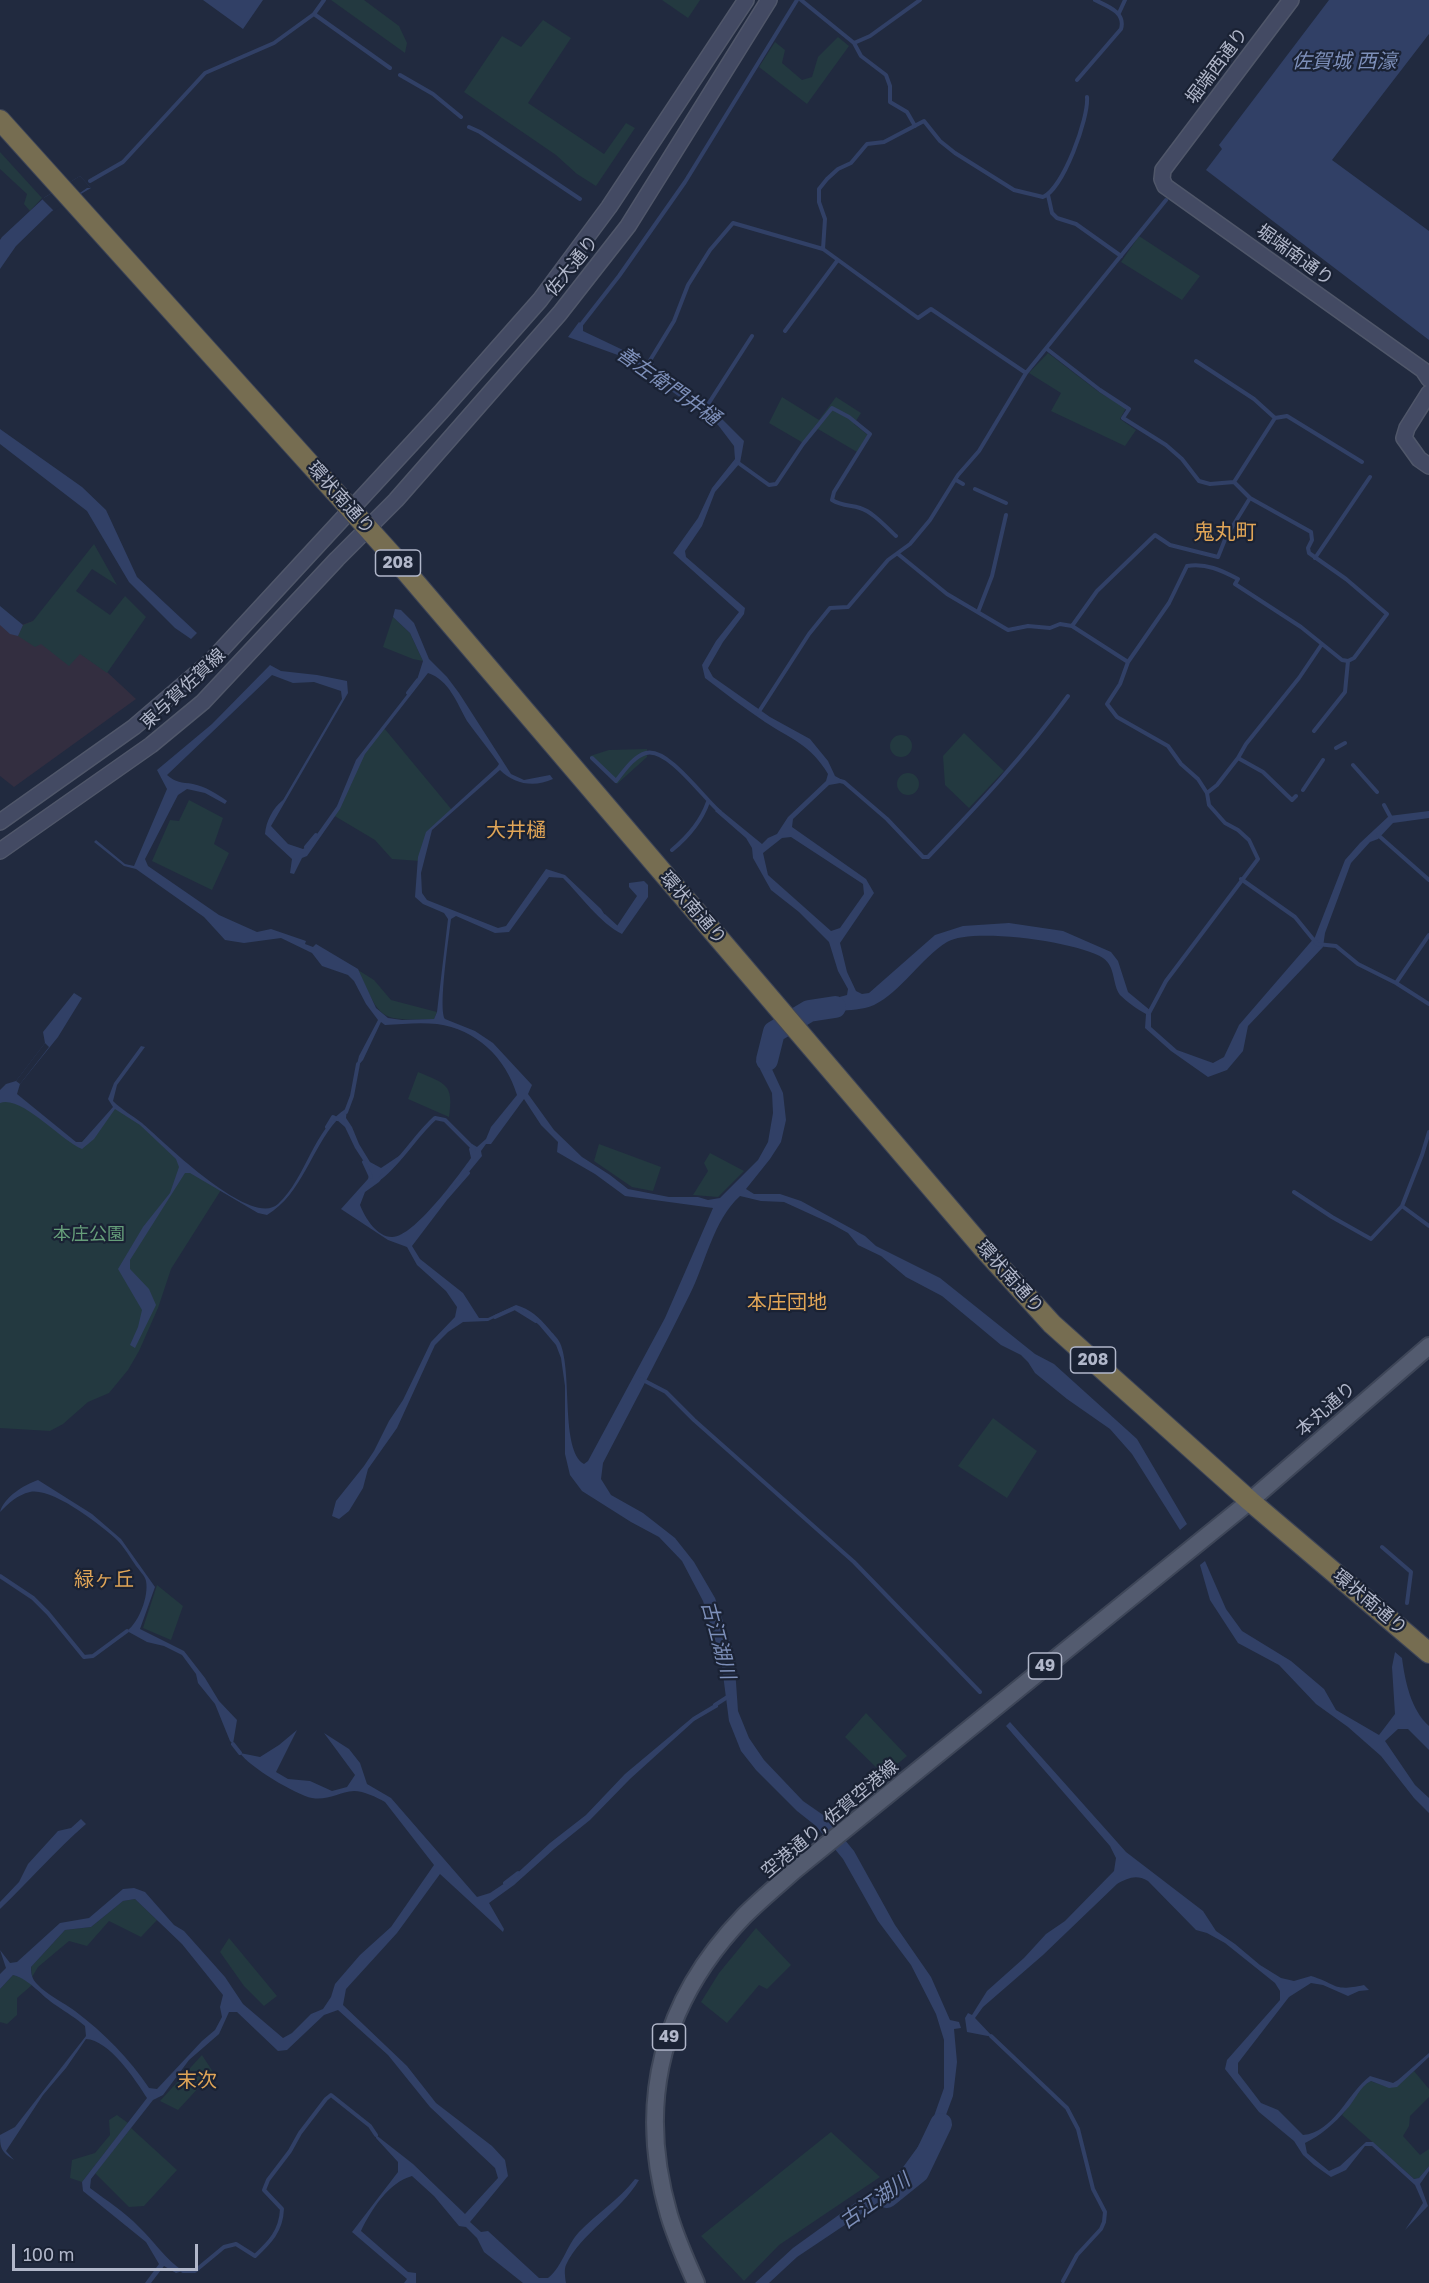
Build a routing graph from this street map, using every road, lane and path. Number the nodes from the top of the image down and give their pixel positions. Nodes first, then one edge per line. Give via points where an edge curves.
1 (746, 0) edge
2 (769, 0) edge
3 (1291, 0) edge
4 (0, 120) edge
5 (1174, 155) joint
6 (1429, 379) edge
7 (1429, 393) edge
8 (1429, 466) edge
9 (352, 510) junction
10 (368, 528) junction
11 (0, 822) edge
12 (0, 851) edge
13 (1429, 1346) edge
14 (1250, 1501) junction
15 (1429, 1653) edge
16 (696, 2283) edge

1 - 9 main road, 佐大通り via 618,195 540,300
2 - 10 main road, 佐大通り via 628,226 544,331
3 - 5 main road, 堀端西通り
4 - 9 highway, 環状南通り / 208
5 - 6 main road, 堀端南通り via 1163,170 1165,186 1423,370
7 - 8 main road via 1404,438
9 - 10 highway, 環状南通り / 208
9 - 11 main road, 東与賀佐賀線 via 212,661 134,727
10 - 12 main road, 東与賀佐賀線 via 203,702 151,745
10 - 14 highway, 環状南通り / 208 via 983,1248 1052,1324
13 - 14 main road, 本丸通り / 49
14 - 15 highway, 環状南通り / 208
14 - 16 main road, 空港通り, 佐賀空港線 / 49 via 795,1870 744,1916 702,1967 682,2003 664,2051 654,2114 656,2149 669,2214

